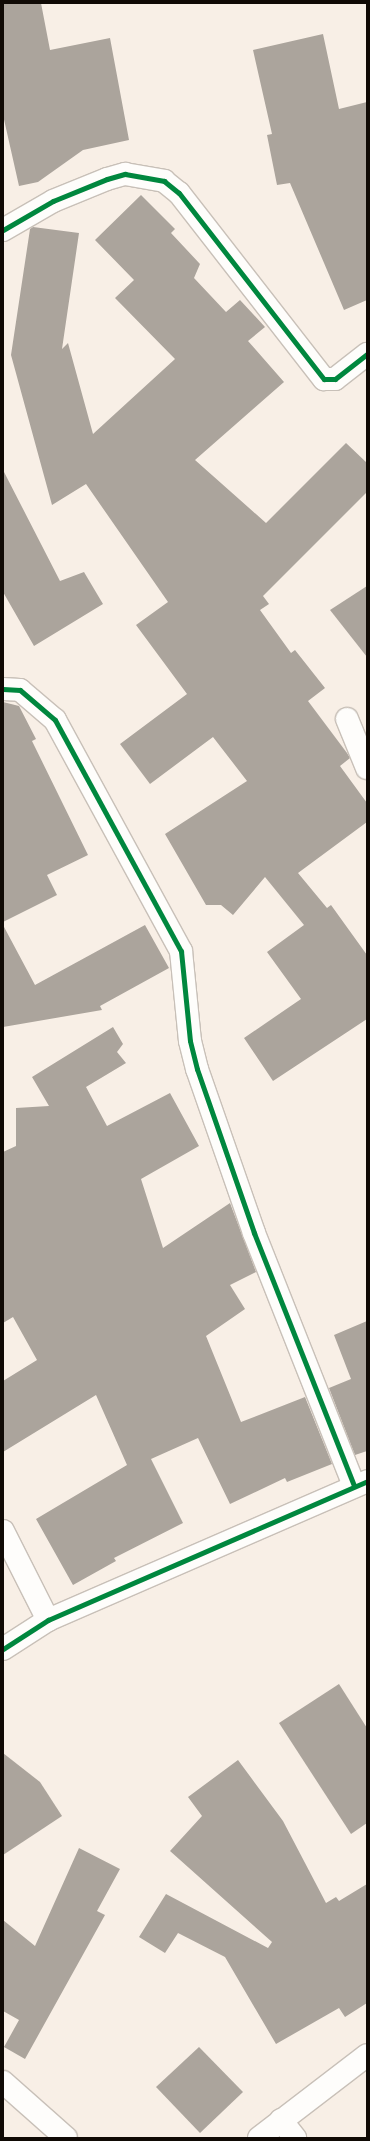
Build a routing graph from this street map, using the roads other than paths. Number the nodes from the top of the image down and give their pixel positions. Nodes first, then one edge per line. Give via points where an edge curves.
1 (3, 230) edge
2 (367, 354) edge
3 (3, 689) edge
4 (347, 719) dead end
5 (367, 768) edge
6 (360, 1483) edge
7 (3, 1531) edge
8 (48, 1620) junction
9 (3, 1649) edge
10 (367, 2055) edge
11 (3, 2082) edge
12 (281, 2120) junction
13 (66, 2138) edge
14 (259, 2138) edge
15 (295, 2138) edge

1 - 2 street via 53,201 107,179 125,174 164,181 179,193 324,379 335,379
3 - 6 street via 20,690 54,720 181,951 190,1041 197,1069 254,1233
4 - 5 street
6 - 8 street
7 - 8 street
8 - 9 street
10 - 12 street
11 - 13 street
12 - 14 street
12 - 15 street

